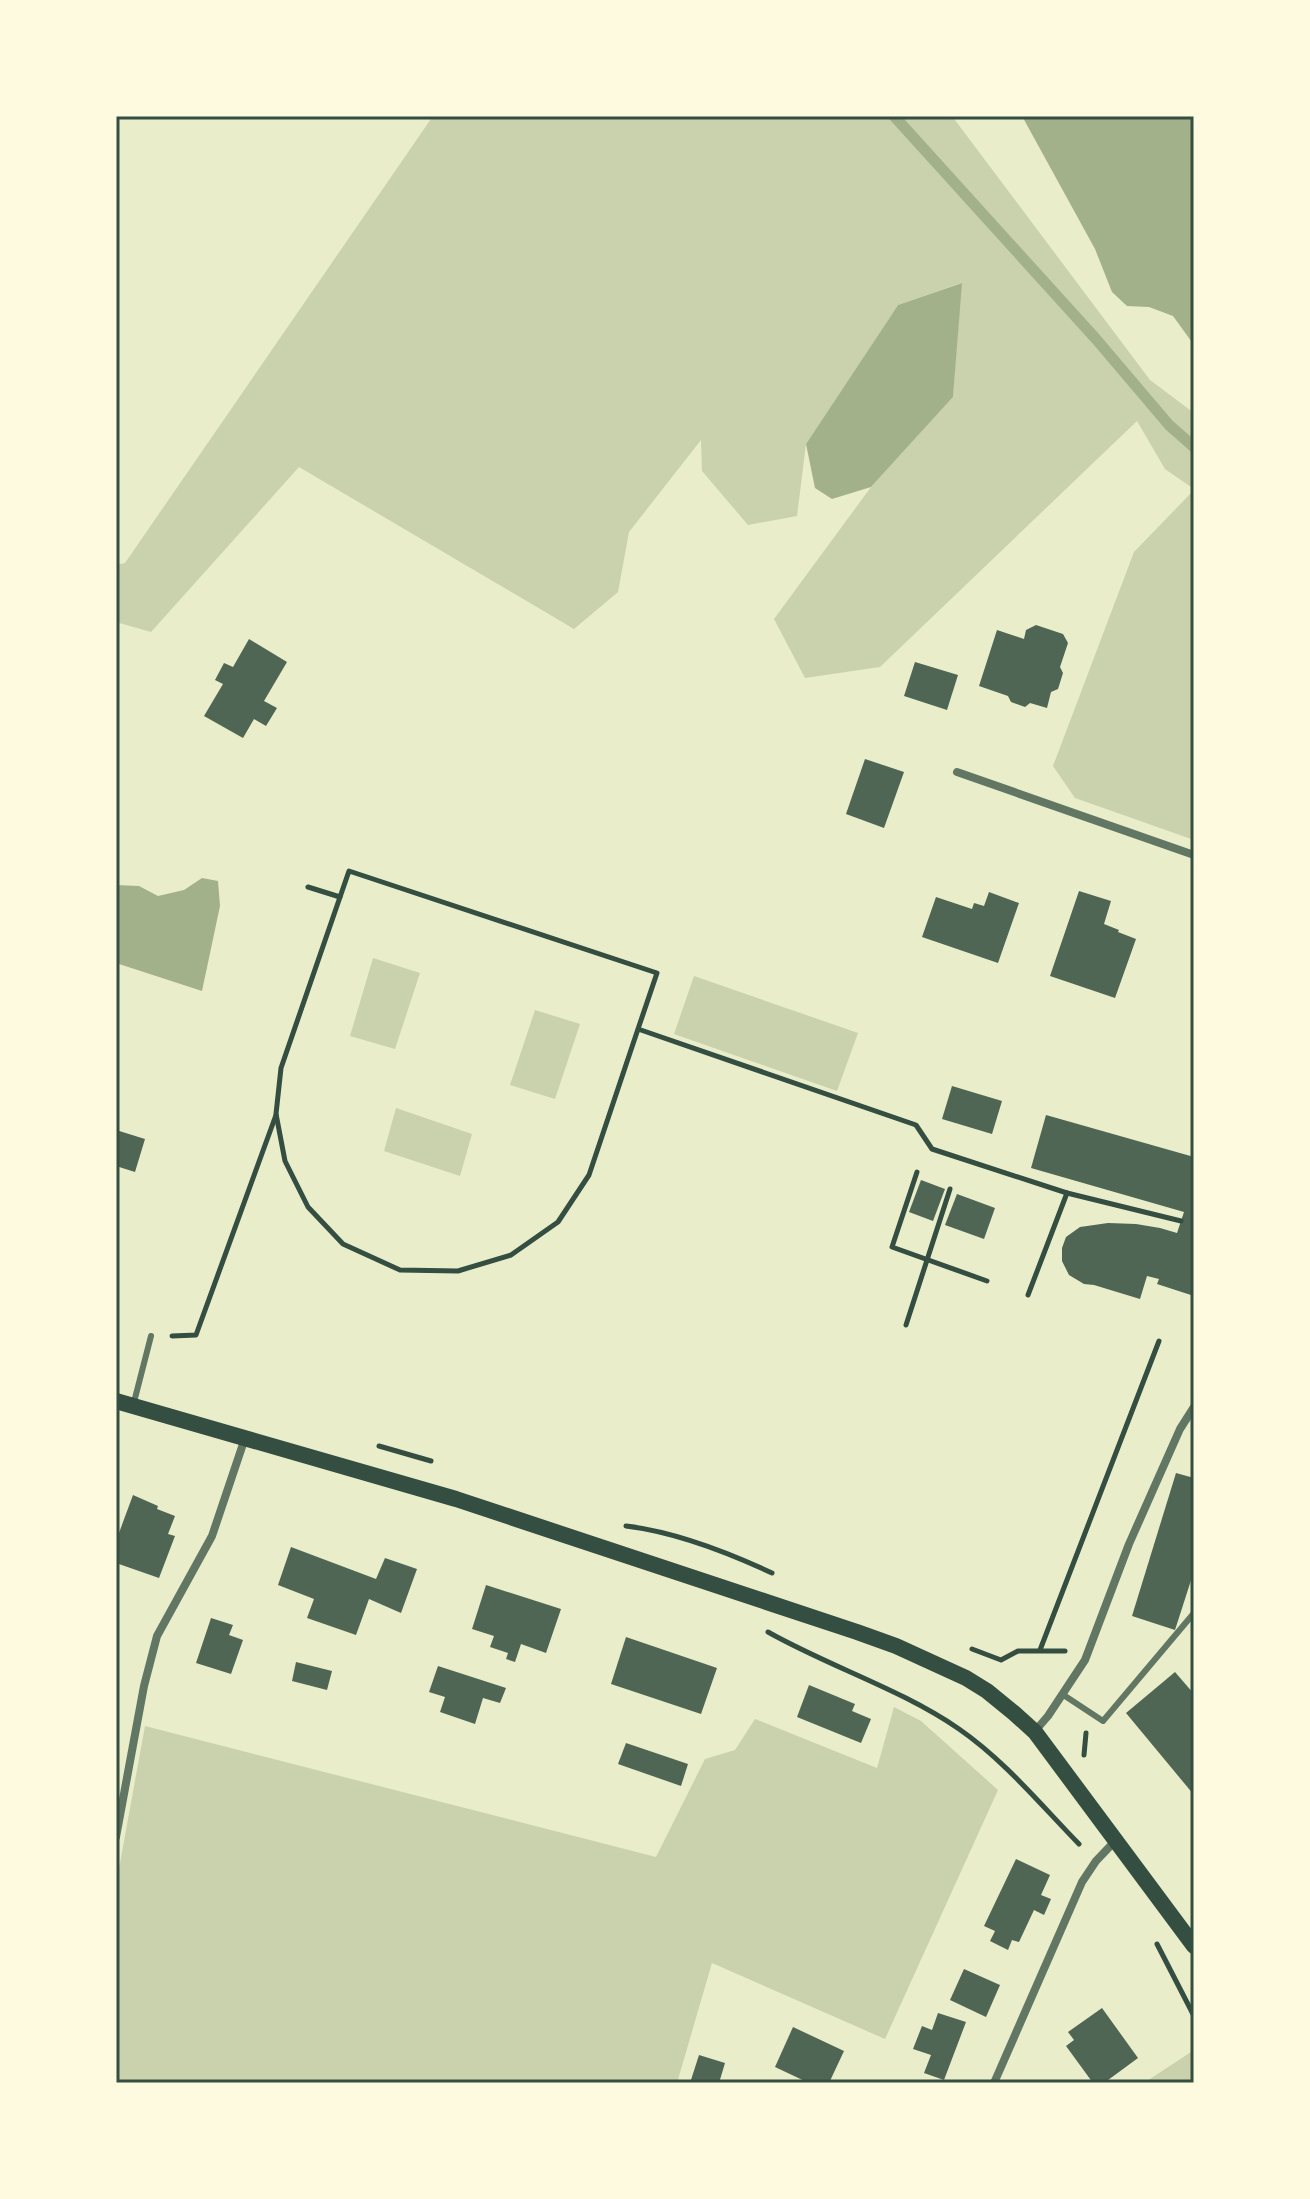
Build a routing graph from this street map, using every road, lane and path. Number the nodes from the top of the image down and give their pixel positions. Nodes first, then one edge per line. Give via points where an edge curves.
1 (957, 772) dead end
2 (1194, 855) edge
3 (308, 887) dead end
4 (340, 897) junction
5 (638, 1029) junction
6 (276, 1114) junction
7 (917, 1172) dead end
8 (950, 1189) dead end
9 (1067, 1193) junction
10 (1181, 1221) dead end
11 (926, 1259) junction
12 (987, 1281) dead end
13 (1028, 1295) dead end
14 (906, 1325) dead end
15 (151, 1336) joint
16 (1159, 1341) dead end
17 (116, 1401) edge
18 (133, 1406) junction
19 (1194, 1407) edge
20 (245, 1437) junction
21 (1194, 1613) edge
22 (765, 1630) dead end
23 (1040, 1650) dead end
24 (1062, 1694) junction
25 (1035, 1732) junction
26 (116, 1837) edge
27 (1116, 1840) junction
28 (1079, 1844) dead end
29 (1155, 1939) dead end
30 (1194, 1946) edge
31 (1194, 2016) edge
32 (994, 2083) edge

1 - 2 street
3 - 4 path
4 - 5 path via 349,871 657,973
4 - 6 path via 281,1068
5 - 6 path via 589,1175 558,1222 511,1255 458,1271 400,1270 343,1244 308,1207 285,1161
5 - 9 path via 916,1125 932,1149
6 - 15 path via 196,1335
7 - 11 path via 892,1247
8 - 11 path
9 - 10 path
9 - 13 path
11 - 12 path
11 - 14 path
15 - 18 lane
16 - 23 path
17 - 18 main road
18 - 20 main road
19 - 24 street via 1129,1544 1085,1660
20 - 25 main road via 456,1499 870,1636 966,1678
20 - 26 street via 212,1536 157,1636
21 - 24 lane via 1103,1721
22 - 28 path via 961,1730
24 - 25 street
25 - 27 main road
27 - 30 main road
27 - 32 street via 1082,1882
29 - 31 path

